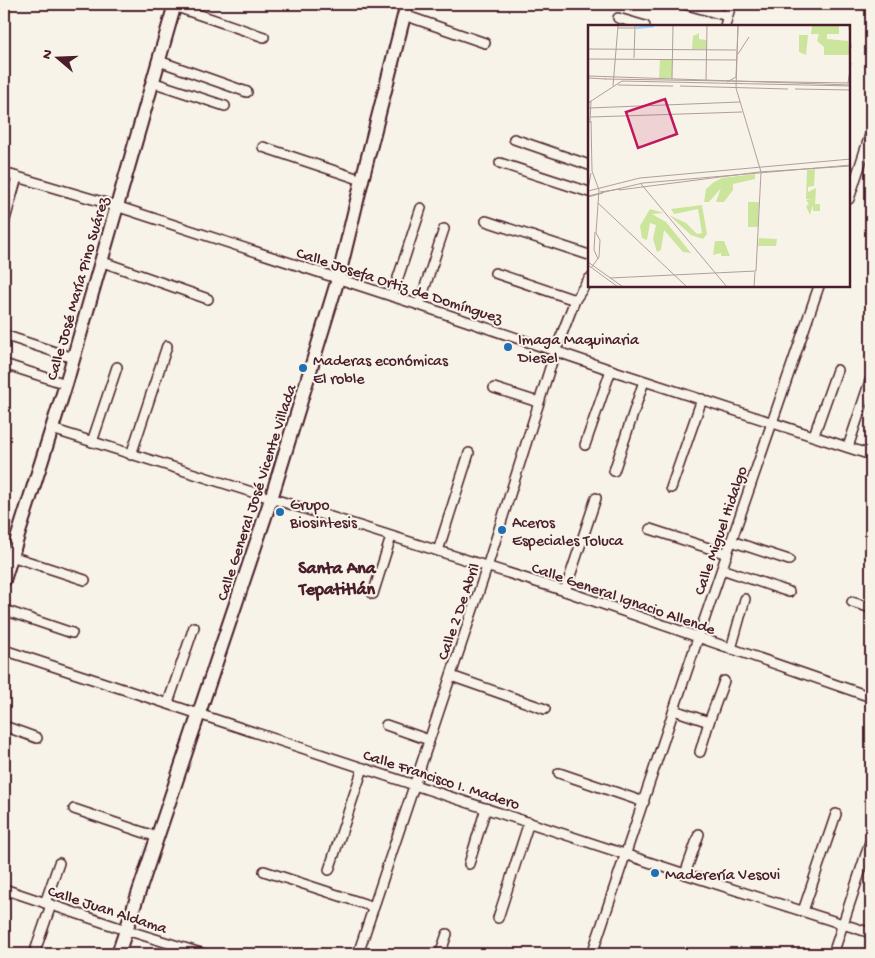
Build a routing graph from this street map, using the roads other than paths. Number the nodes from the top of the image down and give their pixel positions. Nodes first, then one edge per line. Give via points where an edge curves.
1 (684, 4) edge
2 (731, 4) edge
3 (175, 5) edge
4 (405, 9) edge
5 (727, 16) junction
6 (618, 18) dead end
7 (642, 25) edge
8 (725, 25) edge
9 (264, 37) dead end
10 (485, 43) dead end
11 (159, 61) junction
12 (152, 82) junction
13 (247, 92) dead end
14 (225, 106) dead end
15 (871, 132) edge
16 (514, 139) dead end
17 (263, 147) dead end
18 (500, 163) dead end
19 (588, 165) edge
20 (4, 173) edge
21 (17, 177) junction
22 (362, 180) junction
23 (588, 192) edge
24 (850, 196) edge
25 (116, 206) junction
26 (421, 208) dead end
27 (486, 221) dead end
28 (4, 224) edge
29 (444, 229) dead end
30 (588, 255) edge
31 (100, 261) junction
32 (495, 273) dead end
33 (338, 279) junction
34 (588, 280) edge
35 (818, 288) edge
36 (392, 296) junction
37 (208, 299) dead end
38 (575, 300) junction
39 (418, 305) junction
40 (4, 335) edge
41 (167, 346) dead end
42 (555, 352) junction
43 (73, 358) junction
44 (4, 364) edge
45 (117, 367) dead end
46 (611, 370) junction
47 (837, 370) dead end
48 (871, 378) edge
49 (644, 380) junction
50 (66, 384) junction
51 (494, 388) dead end
52 (702, 399) junction
53 (538, 402) junction
54 (772, 422) junction
55 (52, 429) junction
56 (814, 435) junction
57 (92, 442) junction
58 (585, 445) dead end
59 (848, 447) junction
60 (469, 453) dead end
61 (131, 454) junction
62 (871, 454) edge
63 (614, 472) dead end
64 (672, 488) dead end
65 (596, 498) dead end
66 (271, 499) junction
67 (650, 529) dead end
68 (391, 537) junction
69 (731, 542) junction
70 (438, 551) junction
71 (726, 554) junction
72 (12, 556) junction
73 (789, 560) dead end
74 (487, 567) junction
75 (722, 569) junction
76 (4, 580) edge
77 (85, 580) dead end
78 (565, 591) junction
79 (789, 592) dead end
80 (373, 594) dead end
81 (745, 599) dead end
82 (852, 602) dead end
83 (871, 608) edge
84 (4, 610) edge
85 (194, 627) dead end
86 (72, 632) dead end
87 (698, 638) junction
88 (731, 648) junction
89 (4, 650) edge
90 (451, 676) junction
91 (724, 681) dead end
92 (871, 697) edge
93 (168, 703) junction
94 (545, 709) dead end
95 (674, 710) junction
96 (200, 713) junction
97 (709, 722) junction
98 (386, 725) dead end
99 (4, 726) edge
100 (37, 738) dead end
101 (429, 740) junction
102 (700, 752) dead end
103 (363, 768) junction
104 (559, 774) dead end
105 (414, 785) junction
106 (644, 802) junction
107 (486, 808) junction
108 (74, 809) dead end
109 (836, 814) dead end
110 (529, 822) junction
111 (699, 834) dead end
112 (157, 837) junction
113 (871, 839) edge
114 (626, 854) junction
115 (59, 863) dead end
116 (469, 864) dead end
117 (329, 870) dead end
118 (264, 871) dead end
119 (685, 874) junction
120 (4, 889) edge
121 (48, 904) junction
122 (374, 907) junction
123 (803, 911) junction
124 (498, 918) dead end
125 (843, 923) junction
126 (126, 930) junction
127 (871, 933) edge
128 (447, 934) dead end
129 (34, 954) edge
130 (118, 954) edge
131 (204, 954) edge
132 (358, 954) edge
133 (440, 954) edge
134 (592, 954) edge
135 (833, 954) edge

1 - 5 street
2 - 5 street
3 - 9 street
3 - 11 main road, Calle José María Pino Suárez
4 - 10 street
4 - 22 main road, Calle General José Vicente Villada
5 - 8 street
6 - 7 street
11 - 12 main road, Calle José María Pino Suárez
11 - 13 street
12 - 14 street
12 - 25 main road, Calle José María Pino Suárez
15 - 24 street
16 - 19 street
17 - 22 street
18 - 23 street
20 - 21 street, Calle Josefa Ortiz de Domínguez
21 - 25 street, Calle Josefa Ortiz de Domínguez
21 - 28 street
22 - 33 main road, Calle General José Vicente Villada
25 - 31 main road, Calle José María Pino Suárez
25 - 33 street, Calle Josefa Ortiz de Domínguez
26 - 36 street
27 - 30 street
29 - 39 street
31 - 37 street
31 - 43 main road, Calle José María Pino Suárez
32 - 38 street
33 - 36 street, Calle Josefa Ortiz de Domínguez
33 - 66 main road, Calle General José Vicente Villada
34 - 38 street, Calle 2 De Abril
35 - 54 street, Calle Miguel Hidalgo
36 - 39 street, Calle Josefa Ortiz de Domínguez
38 - 42 street, Calle 2 De Abril
39 - 42 street, Calle Josefa Ortiz de Domínguez
40 - 43 street
41 - 61 street
42 - 46 street, Calle Josefa Ortiz de Domínguez
42 - 53 street, Calle 2 De Abril
43 - 50 main road, Calle José María Pino Suárez
44 - 50 street
45 - 57 street
46 - 49 street, Calle Josefa Ortiz de Domínguez
46 - 58 street
47 - 56 street
48 - 59 street
49 - 52 street, Calle Josefa Ortiz de Domínguez
49 - 63 street
50 - 55 main road, Calle José María Pino Suárez
51 - 53 street
52 - 54 street, Calle Josefa Ortiz de Domínguez
52 - 64 street
53 - 74 street, Calle 2 De Abril
54 - 56 street, Calle Josefa Ortiz de Domínguez
54 - 69 street, Calle Miguel Hidalgo
55 - 57 street, Calle General Ignacio Allende
55 - 72 main road, Calle José María Pino Suárez
56 - 59 street, Calle Josefa Ortiz de Domínguez
57 - 61 street, Calle General Ignacio Allende
59 - 62 street, Calle Josefa Ortiz de Domínguez
60 - 70 street
61 - 66 street, Calle General Ignacio Allende
65 - 78 street
66 - 68 street, Calle General Ignacio Allende
66 - 96 main road, Calle General José Vicente Villada
67 - 71 street
68 - 70 street, Calle General Ignacio Allende
68 - 80 street
69 - 71 street, Calle Miguel Hidalgo
69 - 73 street
70 - 74 street, Calle General Ignacio Allende
71 - 75 street, Calle Miguel Hidalgo
72 - 76 main road, Calle José María Pino Suárez
72 - 77 street
74 - 78 street, Calle General Ignacio Allende
74 - 90 street, Calle 2 De Abril
75 - 79 street
75 - 87 street, Calle Miguel Hidalgo
78 - 87 street, Calle General Ignacio Allende
81 - 88 street
82 - 83 street
84 - 86 street
85 - 93 street
87 - 88 street, Calle General Ignacio Allende
87 - 95 street, Calle Miguel Hidalgo
88 - 92 street, Calle General Ignacio Allende
89 - 93 street, Calle Francisco I. Madero
90 - 94 street
90 - 101 street, Calle 2 De Abril
91 - 97 street
93 - 96 street, Calle Francisco I. Madero
95 - 97 street
95 - 106 street, Calle Miguel Hidalgo
96 - 103 street, Calle Francisco I. Madero
96 - 112 main road, Calle General José Vicente Villada
97 - 102 street
98 - 101 street
99 - 100 street
101 - 105 street, Calle 2 De Abril
103 - 105 street, Calle Francisco I. Madero
103 - 117 street
104 - 106 street
105 - 107 street, Calle Francisco I. Madero
105 - 122 street, Calle 2 De Abril
106 - 114 street, Calle Miguel Hidalgo
107 - 110 street, Calle Francisco I. Madero
107 - 116 street
108 - 112 street
109 - 123 street
110 - 114 street, Calle Francisco I. Madero
110 - 124 street
111 - 119 street
112 - 126 main road, Calle General José Vicente Villada
113 - 125 street
114 - 119 street, Calle Francisco I. Madero
114 - 134 street, Calle Miguel Hidalgo
115 - 121 street
118 - 122 street
119 - 123 street, Calle Francisco I. Madero
120 - 121 street, Calle Juan Aldama
121 - 126 street, Calle Juan Aldama
121 - 129 street
122 - 132 street, Calle 2 De Abril
123 - 125 street, Calle Francisco I. Madero
125 - 127 street, Calle Francisco I. Madero
125 - 135 street
126 - 130 main road, Calle General José Vicente Villada
126 - 131 street, Calle Juan Aldama
128 - 133 street

